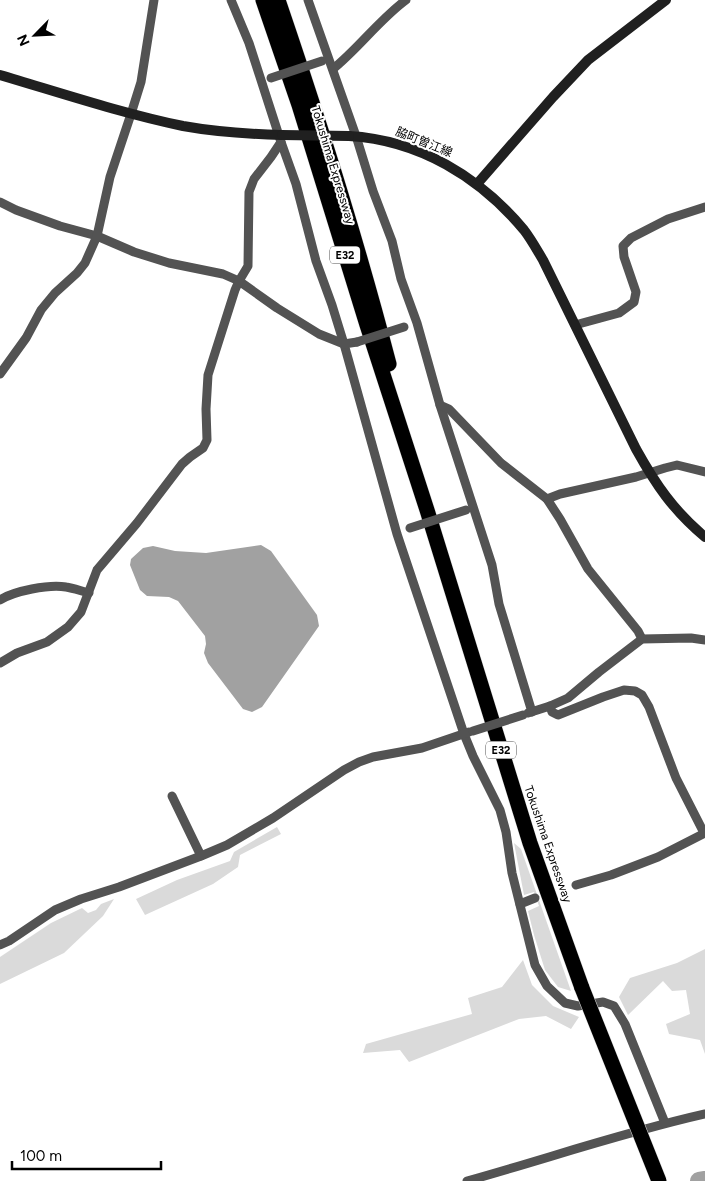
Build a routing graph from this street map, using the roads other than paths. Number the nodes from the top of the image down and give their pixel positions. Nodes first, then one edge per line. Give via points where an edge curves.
1 (154, 0) edge
2 (231, 0) edge
3 (263, 0) edge
4 (278, 0) edge
5 (308, 0) edge
6 (406, 0) edge
7 (666, 0) edge
8 (326, 60) junction
9 (333, 69) junction
10 (0, 75) edge
11 (266, 80) junction
12 (131, 114) junction
13 (353, 136) junction
14 (280, 138) junction
15 (477, 184) junction
16 (0, 202) edge
17 (705, 207) edge
18 (97, 236) junction
19 (239, 281) junction
20 (417, 323) junction
21 (575, 325) junction
22 (344, 344) junction
23 (0, 374) edge
24 (440, 405) junction
25 (705, 472) edge
26 (649, 473) junction
27 (547, 499) junction
28 (469, 509) junction
29 (428, 510) junction
30 (398, 534) junction
31 (705, 537) edge
32 (89, 593) junction
33 (0, 600) edge
34 (642, 639) junction
35 (705, 640) edge
36 (0, 663) edge
37 (550, 706) junction
38 (527, 713) junction
39 (469, 733) junction
40 (172, 796) dead end
41 (705, 833) edge
42 (201, 856) junction
43 (576, 885) dead end
44 (535, 898) dead end
45 (520, 904) junction
46 (0, 945) edge
47 (705, 1114) edge
48 (665, 1123) junction
49 (467, 1181) edge
50 (659, 1181) edge

1 - 12 street via 141,82
2 - 11 street
3 - 29 highway, Tokushima Expressway / E32
4 - 29 highway, Tokushima Expressway / E32 via 312,101 378,322
5 - 8 street
6 - 9 street
7 - 15 main road via 588,60
8 - 9 street
8 - 11 street, bridge
9 - 13 street
10 - 12 main road, 脇町曽江線
11 - 14 street
12 - 14 main road, 脇町曽江線 via 184,126
12 - 18 street via 110,177
13 - 14 main road, 脇町曽江線, bridge
13 - 15 main road, 脇町曽江線 via 382,139 421,152 451,166
13 - 20 street via 392,241
14 - 19 street via 271,157 254,179 250,192 248,266
14 - 22 street
15 - 21 main road, 脇町曽江線 via 526,232
16 - 18 street via 60,226
17 - 21 street via 668,219 631,238 623,246 636,292 634,302 619,313
18 - 19 street via 134,252
18 - 23 street via 85,262 41,310
19 - 22 street via 319,334
19 - 32 street via 208,375 207,440 203,448 182,464 97,570
20 - 22 street, bridge
20 - 24 street
21 - 26 main road, 脇町曽江線
22 - 30 street
24 - 27 street via 450,409 501,463
24 - 28 street
25 - 26 street via 677,465
26 - 27 street
26 - 31 main road, 脇町曽江線 via 688,523
27 - 34 street via 588,569
28 - 30 street, bridge
28 - 38 street via 492,565
29 - 50 highway, Tokushima Expressway / E32, bridge via 530,843 582,988
30 - 39 street
32 - 33 street via 65,586 48,586
32 - 36 street via 81,612 68,628 47,642
34 - 35 street
34 - 37 street via 568,698
37 - 38 street
37 - 41 street via 558,715 624,690 642,695 676,778
38 - 39 street, bridge
39 - 42 street via 422,748 359,762 273,818
39 - 45 street via 473,756 500,810
40 - 42 street
41 - 43 street via 658,857
42 - 46 street via 55,910
44 - 45 street
45 - 48 street via 535,965 547,986 565,1003 578,1006 603,1002 614,1006 625,1024
47 - 48 street
48 - 49 street

